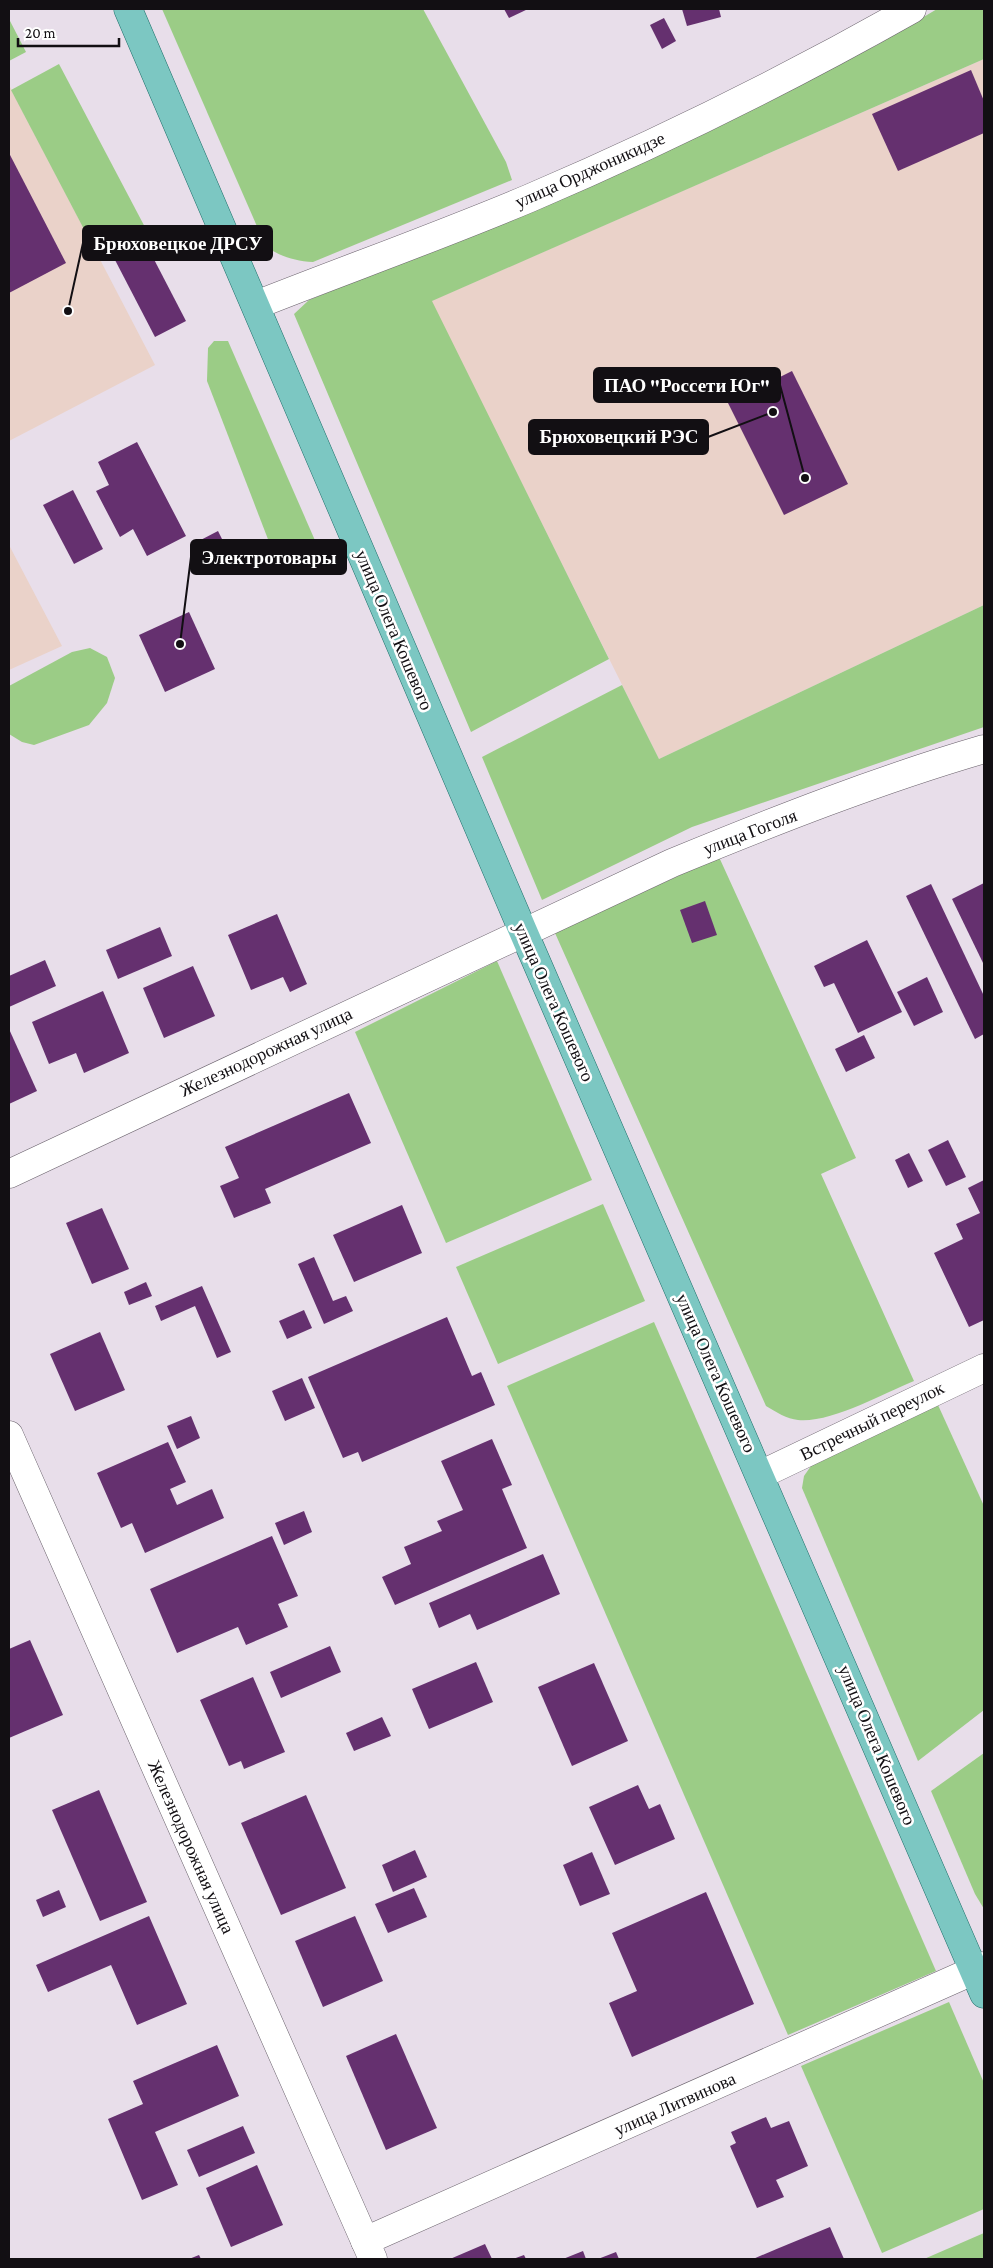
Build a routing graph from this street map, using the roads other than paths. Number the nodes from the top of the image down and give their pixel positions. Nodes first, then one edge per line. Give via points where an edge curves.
1 (128, 9) edge
2 (912, 9) edge
3 (256, 305) junction
4 (984, 750) edge
5 (522, 931) junction
6 (9, 1174) edge
7 (984, 1368) edge
8 (9, 1435) edge
9 (760, 1475) junction
10 (981, 1977) edge
11 (369, 2250) edge

1 - 3 main road, улица Олега Кошевого
2 - 3 street, улица Орджоникидзе via 708,117 539,194
3 - 5 main road, улица Олега Кошевого
4 - 5 street, улица Гоголя via 752,830 672,862
5 - 6 street, Железнодорожная улица
5 - 9 main road, улица Олега Кошевого
7 - 9 street, Встречный переулок
8 - 11 street, Железнодорожная улица
9 - 10 main road, улица Олега Кошевого
10 - 11 street, улица Литвинова

